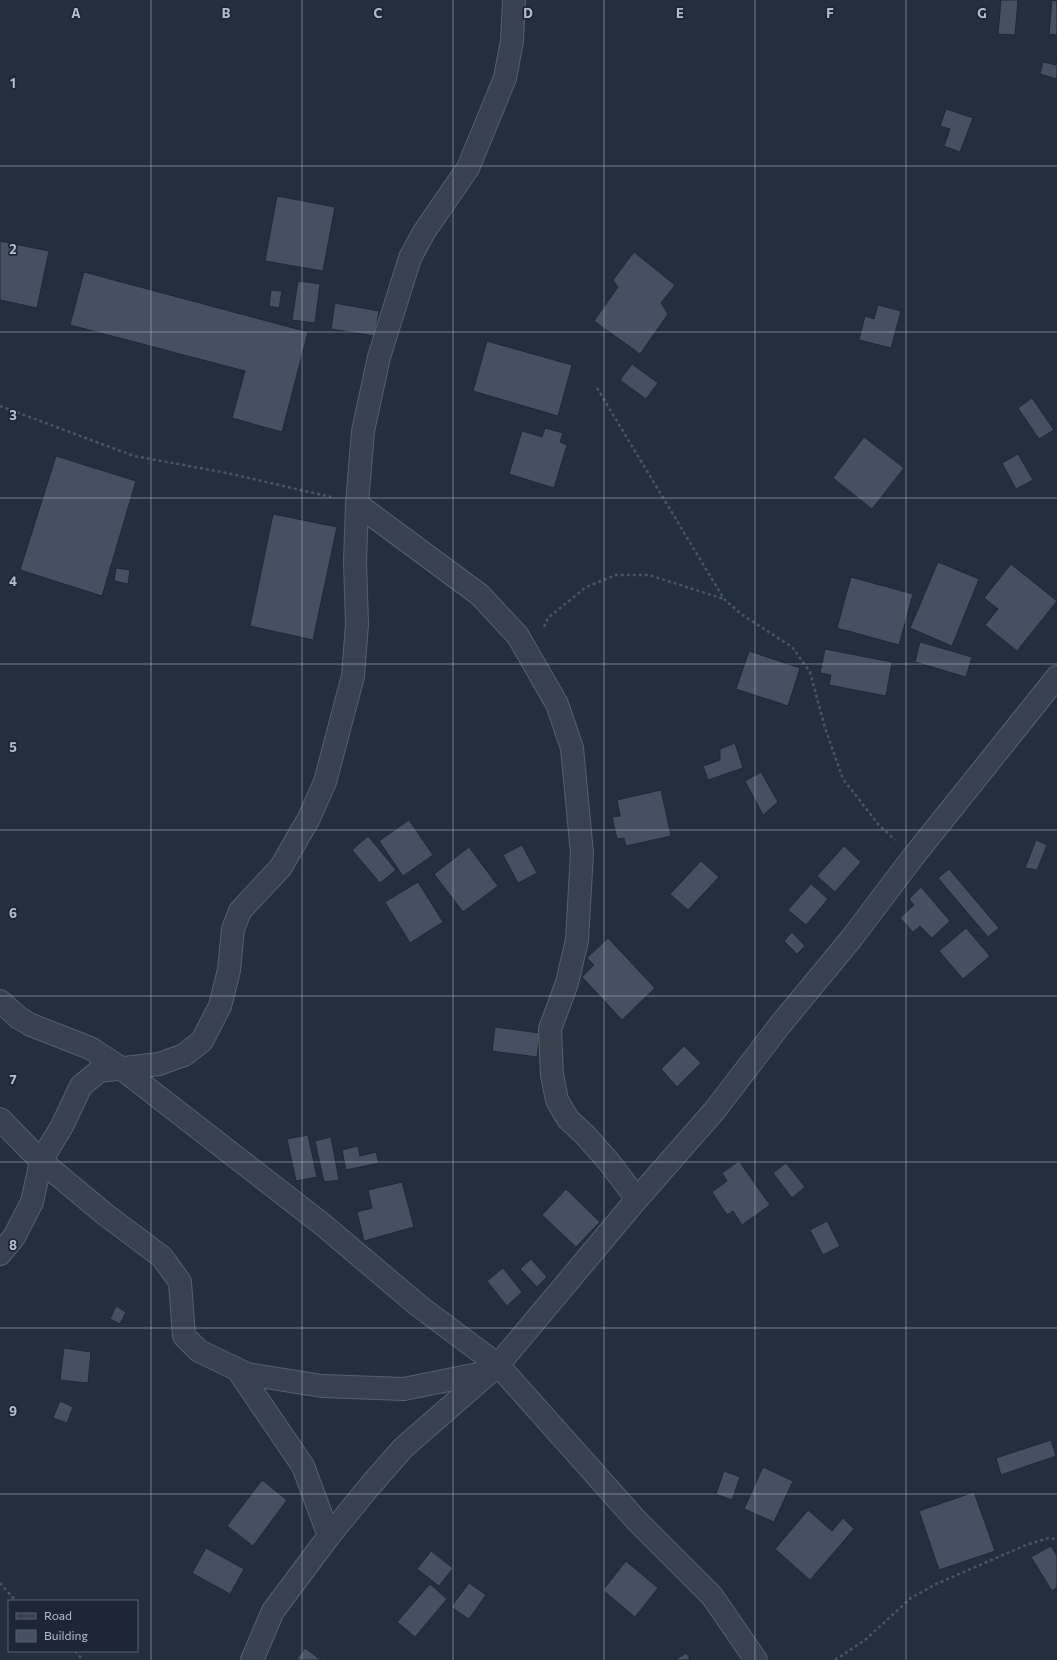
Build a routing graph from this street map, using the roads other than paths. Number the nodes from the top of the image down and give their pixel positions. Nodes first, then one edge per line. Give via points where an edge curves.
1 (514, 0) edge
2 (357, 504) junction
3 (1057, 677) edge
4 (0, 1001) edge
5 (121, 1068) junction
6 (0, 1119) edge
7 (41, 1162) junction
8 (637, 1199) junction
9 (0, 1254) edge
10 (237, 1369) junction
11 (494, 1369) junction
12 (329, 1536) junction
13 (252, 1660) edge
14 (756, 1660) edge

1 - 2 street via 512,41 505,78 468,168 424,232 410,258 379,357 363,431
2 - 5 street via 353,676 325,782 309,818 281,867 240,911 233,929 229,970 220,1006 212,1026 202,1041 184,1055 159,1064
2 - 8 street via 480,595 518,636 557,704 572,748 582,853 577,940 567,983 550,1029 552,1075 557,1100 568,1119 609,1162
3 - 8 street via 715,1110
4 - 5 street via 31,1025 90,1048
5 - 7 street via 99,1071 81,1086
5 - 11 street via 322,1224
6 - 7 street
7 - 9 street via 32,1202 14,1237
7 - 10 street via 162,1257 180,1282 184,1336 199,1351
8 - 11 street
10 - 11 street via 248,1374 322,1386 404,1389
10 - 12 street via 303,1466
11 - 12 street via 403,1448
11 - 14 street via 636,1521 712,1596
12 - 13 street via 273,1611

